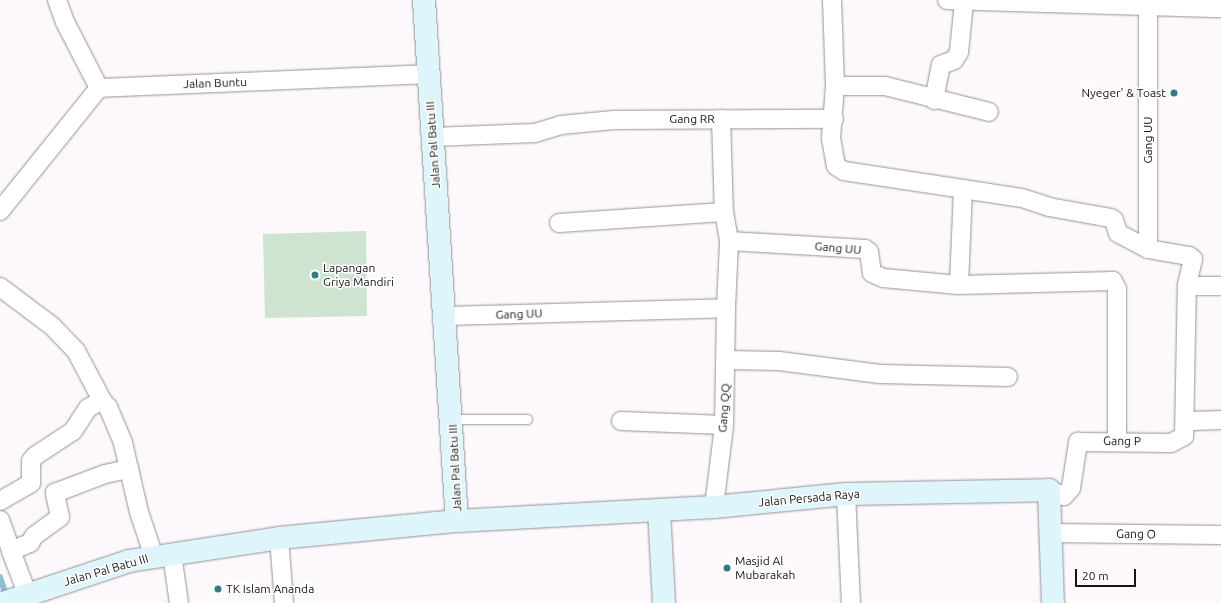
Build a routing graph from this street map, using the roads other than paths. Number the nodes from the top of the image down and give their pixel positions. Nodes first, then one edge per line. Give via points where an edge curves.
1 (57, 0) edge
2 (424, 0) edge
3 (832, 0) edge
4 (955, 1) edge
5 (1166, 3) edge
6 (1148, 6) junction
7 (1221, 8) edge
8 (428, 74) junction
9 (835, 86) junction
10 (99, 88) junction
11 (934, 100) junction
12 (989, 112) dead end
13 (721, 119) junction
14 (834, 119) junction
15 (432, 136) junction
16 (963, 189) junction
17 (0, 211) edge
18 (724, 212) junction
19 (559, 223) dead end
20 (729, 241) junction
21 (1148, 249) junction
22 (959, 285) junction
23 (1187, 286) junction
24 (1221, 286) edge
25 (0, 287) edge
26 (726, 308) junction
27 (446, 316) junction
28 (727, 360) junction
29 (1008, 378) dead end
30 (103, 402) junction
31 (1185, 418) junction
32 (452, 419) junction
33 (527, 419) dead end
34 (1221, 420) edge
35 (621, 421) dead end
36 (724, 425) junction
37 (1117, 441) junction
38 (129, 469) junction
39 (1049, 490) junction
40 (846, 494) junction
41 (0, 501) edge
42 (714, 507) junction
43 (658, 510) junction
44 (0, 520) edge
45 (457, 521) junction
46 (1051, 532) junction
47 (1221, 535) edge
48 (280, 538) junction
49 (11, 551) junction
50 (163, 555) junction
51 (15, 598) edge
52 (179, 603) edge
53 (284, 603) edge
54 (664, 603) edge
55 (851, 603) edge
56 (1054, 603) edge

1 - 10 street via 65,22
2 - 8 street, Jalan Pal Batu III
3 - 9 street
4 - 6 street
4 - 11 street via 959,52 954,60 940,65
5 - 6 street
5 - 7 street
6 - 21 street, Gang UU
8 - 10 street, Jalan Buntu
8 - 15 street, Jalan Pal Batu III
9 - 11 street via 885,86
9 - 14 street
10 - 17 street
11 - 12 street
13 - 14 street, Gang RR
13 - 15 street, Gang RR via 607,120 562,125 536,133
13 - 18 street
14 - 16 street via 832,150 839,169
15 - 27 street, Jalan Pal Batu III
16 - 21 street via 1022,198 1049,207 1110,218 1114,220 1118,232
16 - 22 street
18 - 19 street
18 - 20 street
20 - 22 street, Gang UU via 865,249 869,252 872,273 876,277
20 - 26 street
21 - 23 street via 1189,256 1193,259
22 - 37 street, Gang UU via 1113,281 1116,284
23 - 24 street
23 - 31 street
25 - 30 street via 52,326 76,351
26 - 27 street, Gang UU
26 - 28 street, Gang QQ
27 - 32 street, Jalan Pal Batu III
28 - 29 street via 779,361 880,374
28 - 36 street, Gang QQ
30 - 38 street via 108,407 123,443
30 - 41 street via 88,408 73,431 35,456 31,461 31,483 28,486
31 - 34 street via 1193,421
31 - 37 street, Gang P via 1184,436 1180,441
32 - 33 lane
32 - 45 street, Jalan Pal Batu III
35 - 36 street
36 - 42 street, Gang QQ
37 - 39 street, Gang P via 1078,442 1071,488 1064,496
38 - 49 street via 105,474 55,493 60,517 34,536 30,543
38 - 50 street via 139,512
39 - 40 street, Jalan Persada Raya
39 - 46 street
40 - 42 street, Jalan Persada Raya
40 - 55 street
42 - 43 street, Jalan Persada Raya
43 - 45 street, Jalan Persada Raya
43 - 54 street
44 - 49 street
45 - 48 street, Jalan Pal Batu III
46 - 47 street, Gang O
46 - 56 street
48 - 50 street, Jalan Pal Batu III
48 - 53 street
49 - 51 street
50 - 51 street, Jalan Pal Batu III via 129,561
50 - 52 street

